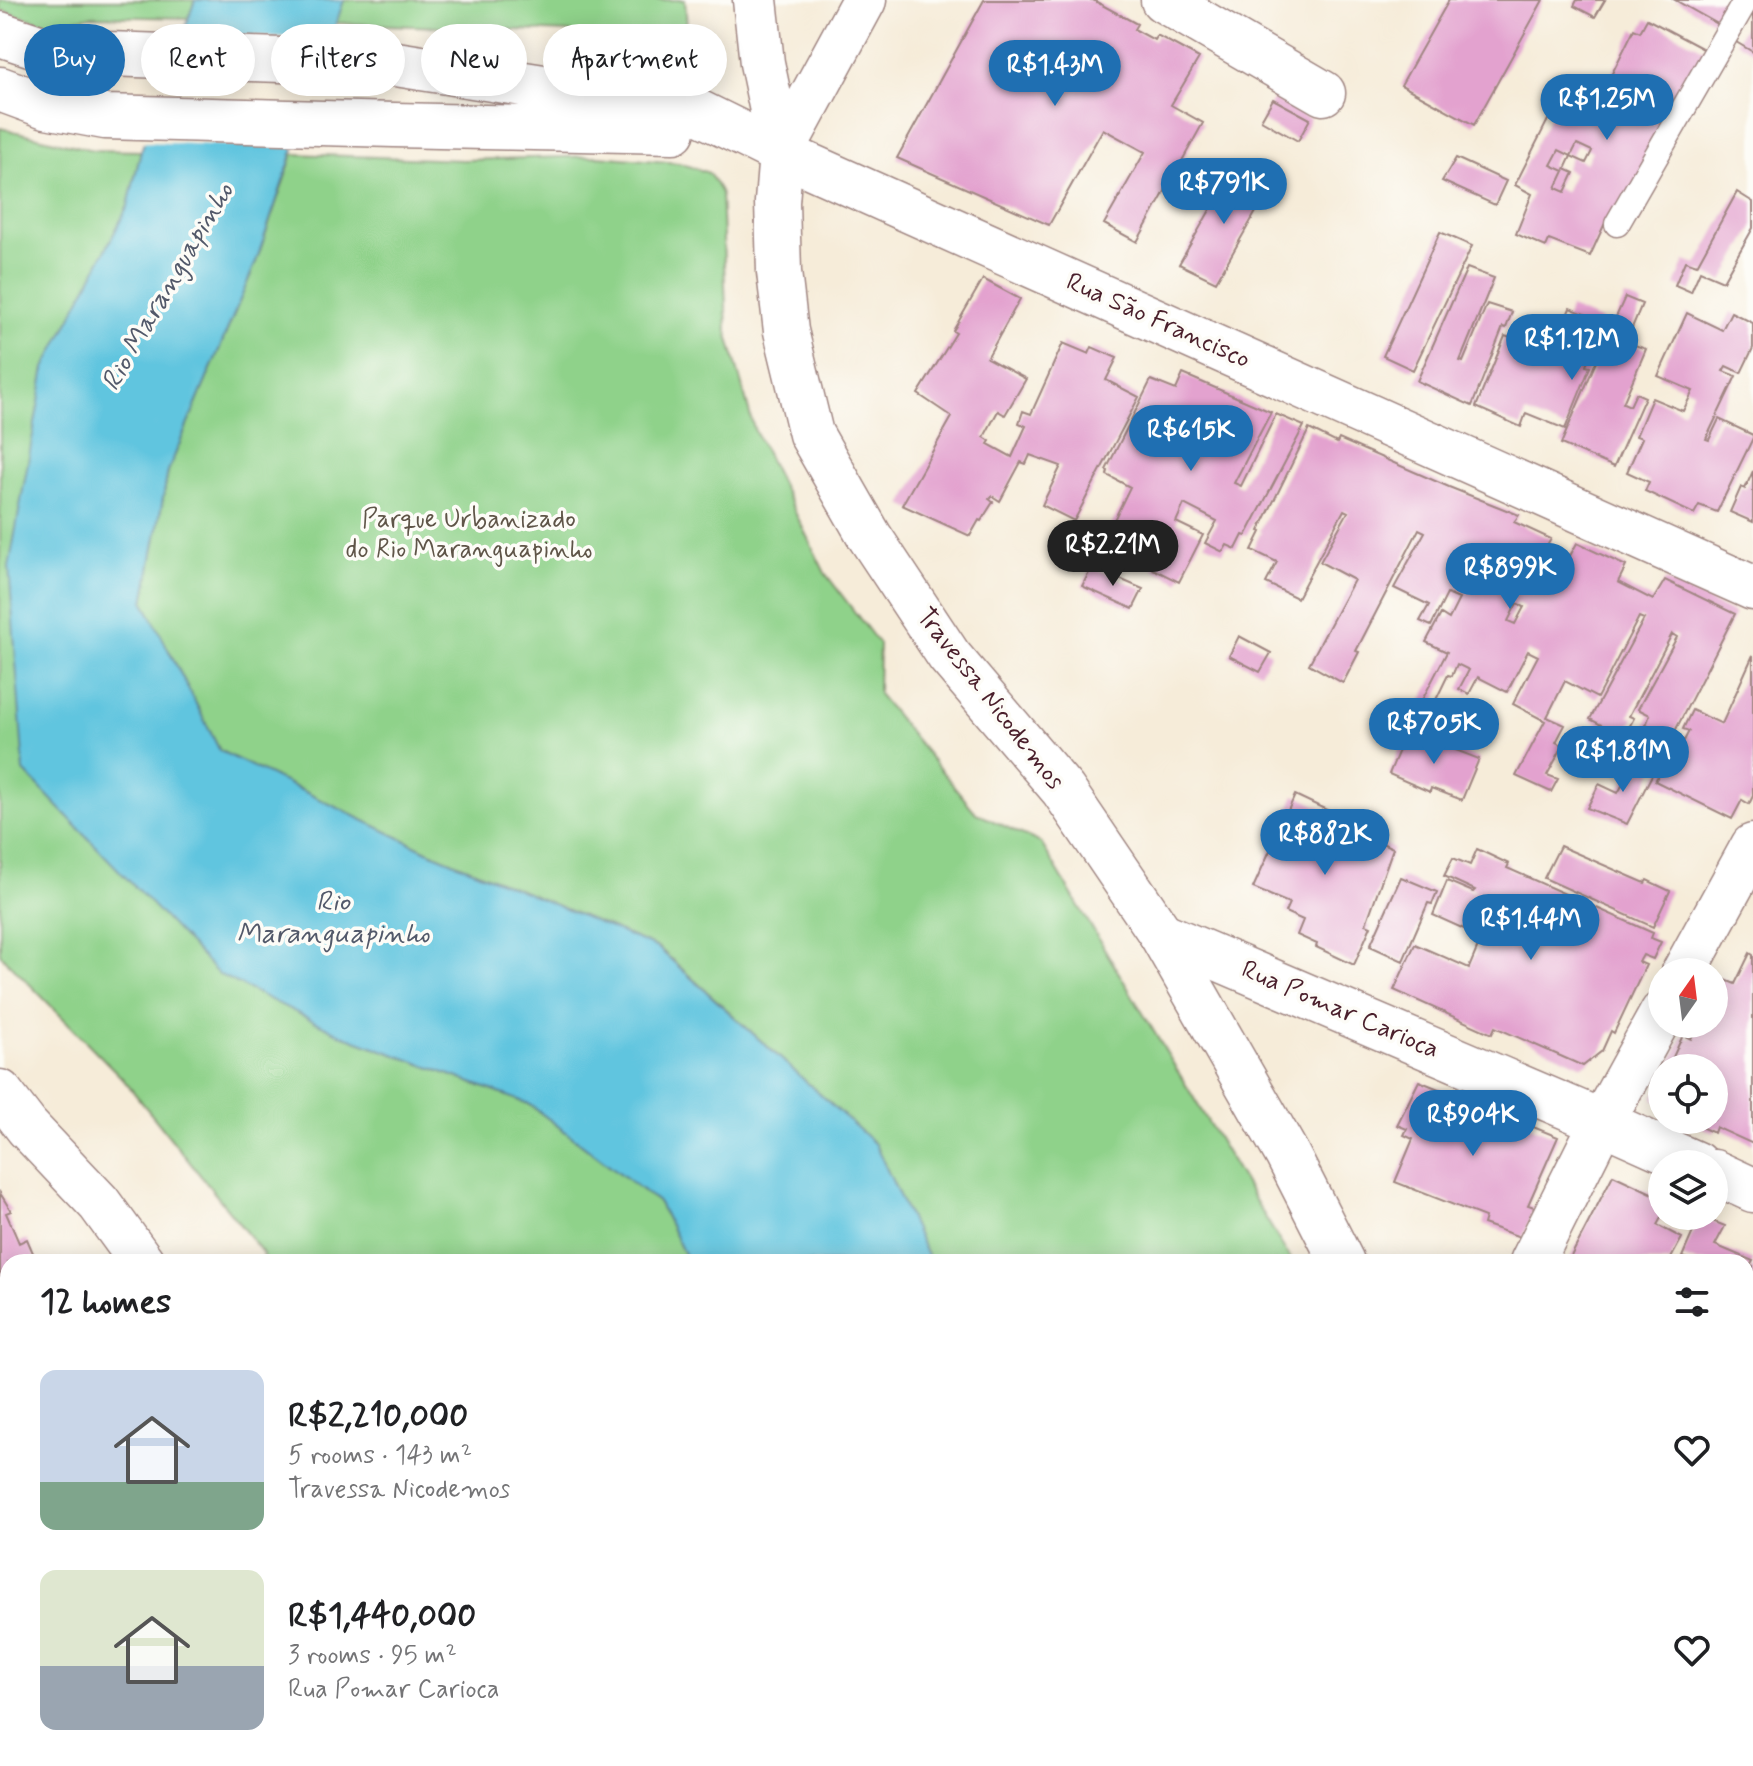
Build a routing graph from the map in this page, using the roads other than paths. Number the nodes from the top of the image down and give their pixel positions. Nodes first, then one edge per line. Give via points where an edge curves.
1 (755, 0) edge
2 (864, 0) edge
3 (1163, 0) edge
4 (1746, 0) edge
5 (0, 34) edge
6 (0, 89) edge
7 (1323, 93) dead end
8 (781, 153) junction
9 (1617, 224) dead end
10 (1753, 588) edge
11 (1753, 846) edge
12 (1161, 934) junction
13 (1692, 958) edge
14 (1648, 1038) edge
15 (0, 1092) edge
16 (1602, 1122) junction
17 (1665, 1150) edge
18 (1728, 1178) edge
19 (1753, 1190) edge
20 (136, 1254) edge
21 (1338, 1254) edge
22 (1536, 1254) edge

1 - 8 street, Travessa Nicodemos
2 - 8 street
3 - 7 street
4 - 9 lane
5 - 8 street via 48,50 396,64 696,111
6 - 8 street via 46,106 105,117 672,130
8 - 10 street, Rua São Francisco
8 - 12 street, Travessa Nicodemos via 779,272 786,331 811,434 870,537 949,656 1063,790
11 - 13 street
12 - 16 street, Rua Pomar Carioca
12 - 21 street, Travessa Nicodemos
14 - 16 street
15 - 20 street via 99,1203
16 - 17 street, Rua Pomar Carioca
16 - 22 street
18 - 19 street

